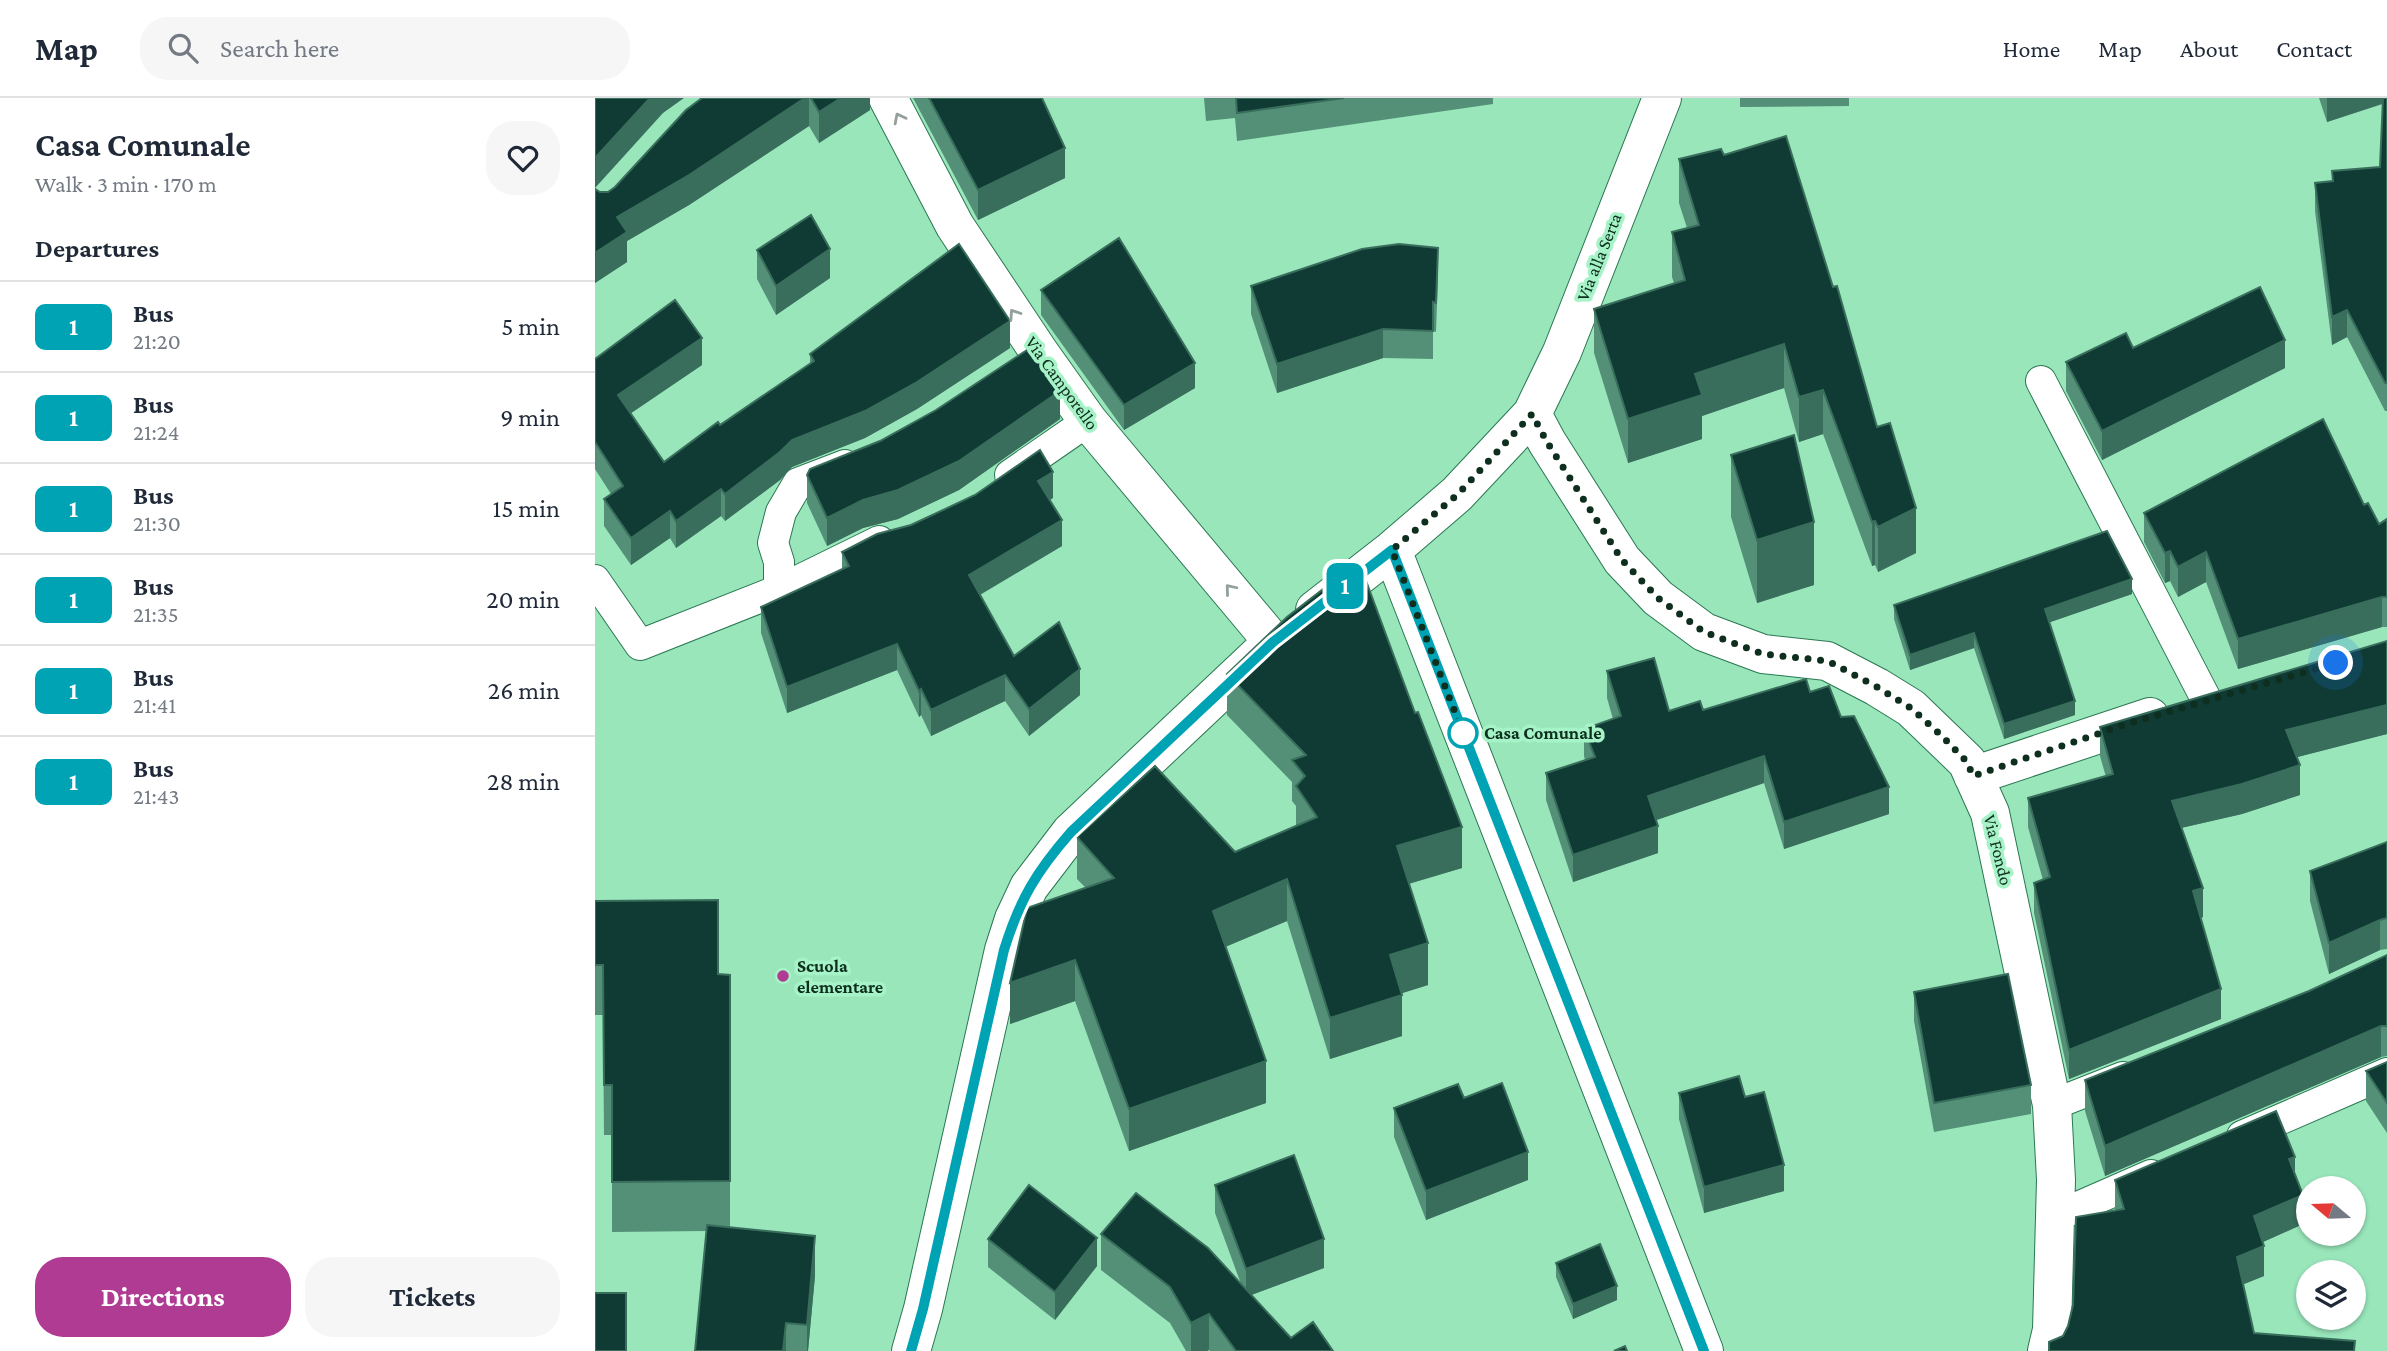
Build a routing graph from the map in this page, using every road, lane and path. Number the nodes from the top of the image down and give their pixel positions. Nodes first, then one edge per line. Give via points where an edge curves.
1 (888, 98) edge
2 (1662, 98) edge
3 (2042, 381) dead end
4 (1532, 414) junction
5 (1089, 421) junction
6 (872, 454) edge
7 (990, 490) edge
8 (904, 535) edge
9 (1392, 550) junction
10 (595, 580) edge
11 (779, 590) junction
12 (1273, 642) junction
13 (2246, 690) edge
14 (2207, 701) junction
15 (1973, 776) junction
16 (2153, 1065) edge
17 (2387, 1073) edge
18 (2052, 1105) junction
19 (2221, 1145) edge
20 (2170, 1167) edge
21 (2055, 1217) junction
22 (911, 1351) edge
23 (1704, 1351) edge
24 (2047, 1351) edge

5 -> 1 street, Via Camporello via 1027,359
2 - 4 street, Via alla Serta via 1562,352
3 - 14 lane via 2133,529
4 - 9 street, Via alla Serta via 1458,494
4 - 15 street, Via Fondo via 1622,560 1658,598 1704,632 1763,654 1828,661 1877,687 1911,708 1942,736 1967,762
5 - 7 lane
12 -> 5 street, Via Camporello
6 - 11 lane via 799,483 781,512 773,543 779,562
8 - 11 lane via 871,544
9 - 12 street, Via alla Serta
9 - 23 street
10 - 11 lane via 640,645
12 - 22 street, Via alla Serta via 1071,832 1029,887 1004,950
13 - 14 street
14 - 15 street
15 - 18 street, Via Fondo via 1990,813
16 - 18 lane
17 - 19 lane
18 - 21 street, Via Fondo
20 - 21 lane
21 - 24 street, Via Fondo via 2052,1330

